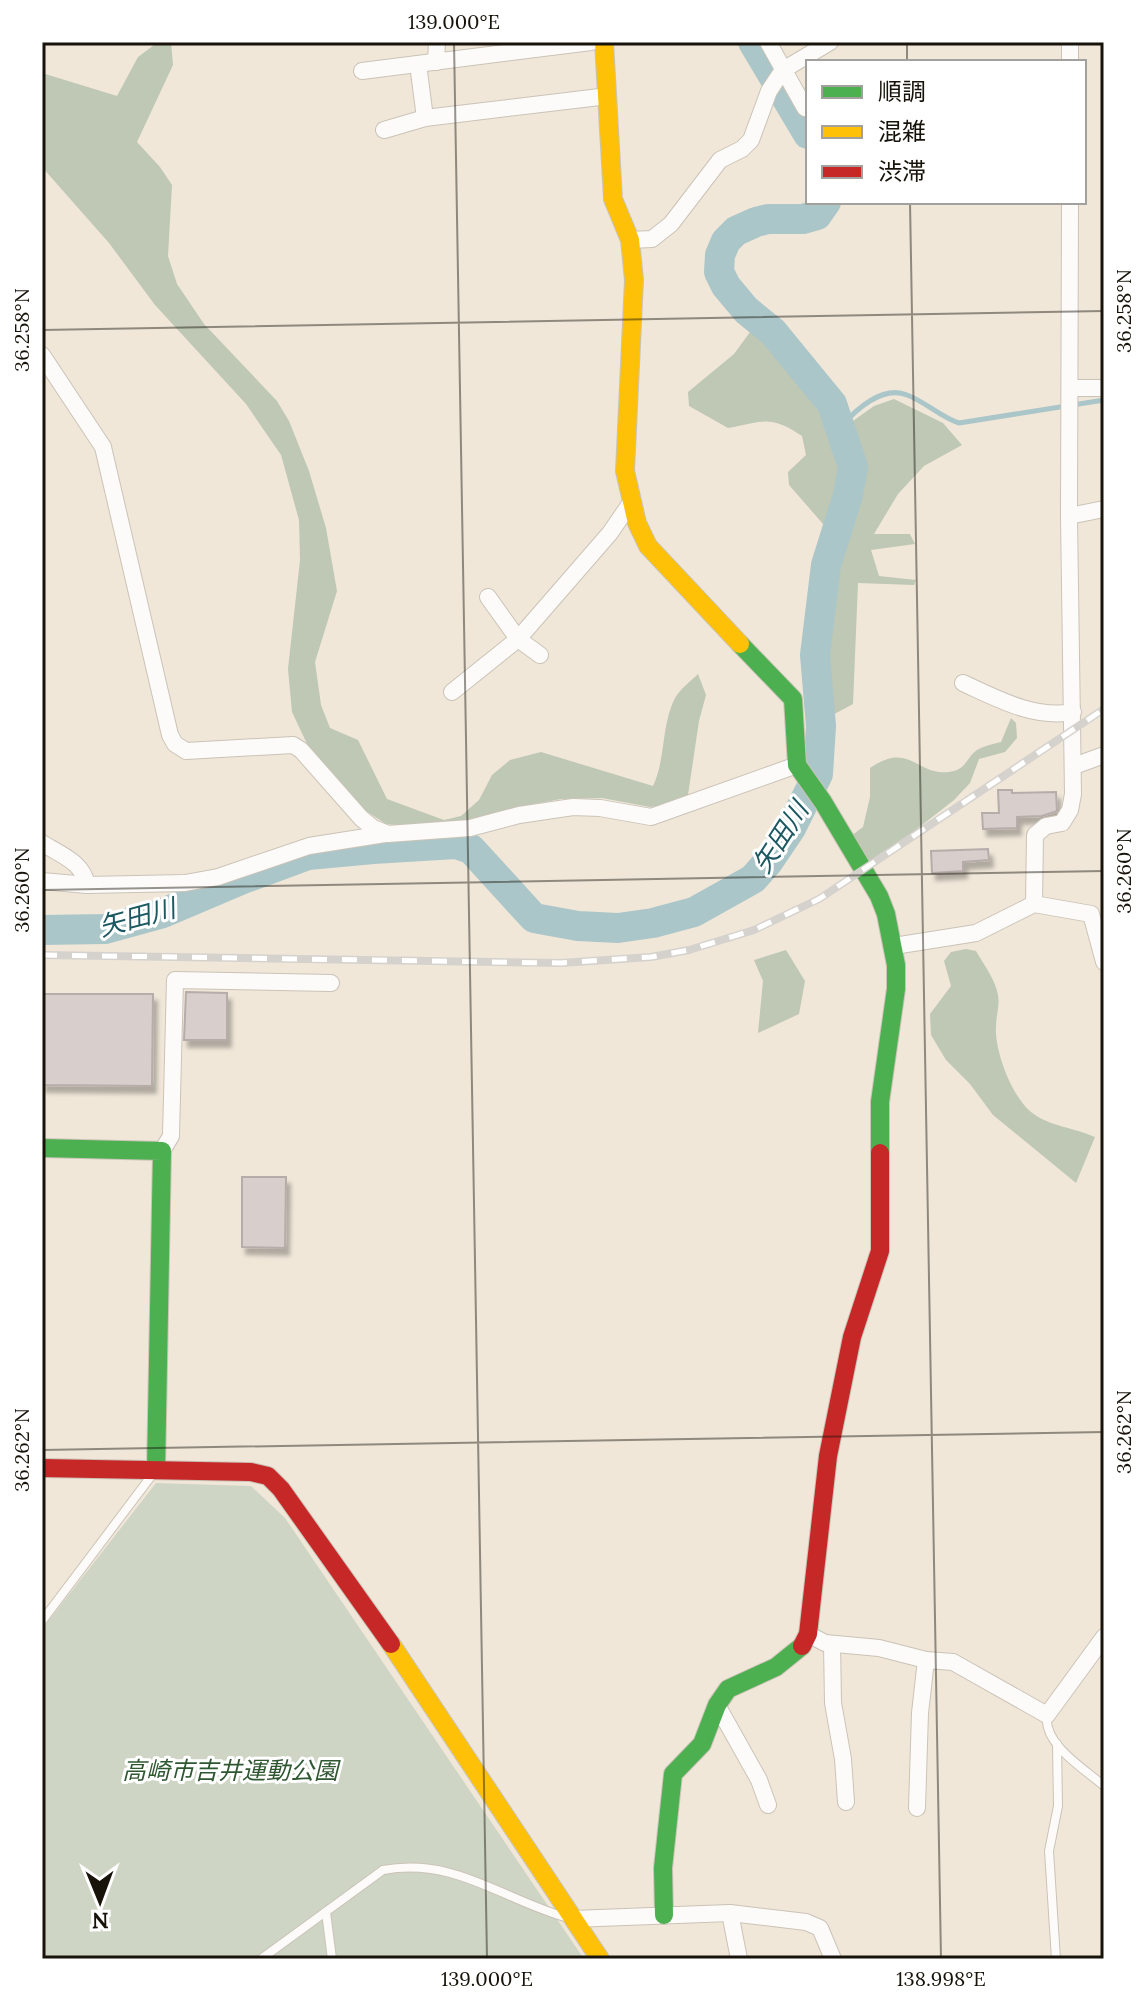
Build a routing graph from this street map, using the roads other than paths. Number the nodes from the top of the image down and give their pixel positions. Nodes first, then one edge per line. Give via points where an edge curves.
1 (437, 42) edge
2 (591, 42) edge
3 (604, 42) edge
4 (768, 42) edge
5 (830, 42) edge
6 (436, 62) junction
7 (418, 64) junction
8 (362, 71) dead end
9 (782, 71) junction
10 (608, 96) junction
11 (805, 108) dead end
12 (425, 118) junction
13 (384, 130) dead end
14 (1070, 204) edge
15 (630, 240) junction
16 (42, 355) edge
17 (1070, 388) junction
18 (1104, 388) edge
19 (632, 501) junction
20 (1104, 509) edge
21 (1069, 516) junction
22 (488, 597) dead end
23 (518, 639) junction
24 (540, 655) dead end
25 (963, 683) dead end
26 (452, 692) dead end
27 (1073, 712) junction
28 (1104, 755) edge
29 (1074, 766) junction
30 (800, 768) junction
31 (388, 834) junction
32 (42, 843) edge
33 (42, 881) edge
34 (87, 885) junction
35 (1034, 904) junction
36 (894, 946) junction
37 (1104, 962) edge
38 (331, 983) dead end
39 (42, 1148) edge
40 (162, 1151) junction
41 (42, 1468) edge
42 (156, 1470) junction
43 (42, 1621) edge
44 (808, 1634) junction
45 (1104, 1637) edge
46 (832, 1644) junction
47 (926, 1660) junction
48 (717, 1705) junction
49 (1047, 1715) junction
50 (1057, 1744) junction
51 (1104, 1786) edge
52 (846, 1802) dead end
53 (768, 1805) dead end
54 (917, 1808) dead end
55 (326, 1912) junction
56 (730, 1913) junction
57 (664, 1915) junction
58 (573, 1919) junction
59 (261, 1959) edge
60 (332, 1959) edge
61 (600, 1959) edge
62 (739, 1959) edge
63 (833, 1959) edge
64 (1056, 1959) edge

1 - 6 street
2 - 6 street
3 - 10 street
4 - 9 street
5 - 9 street
6 - 7 street
7 - 8 street
7 - 12 street
9 - 11 street
9 - 15 street via 748,144 720,160 658,236
10 - 12 street
10 - 15 street via 613,199
12 - 13 street
14 - 17 street
15 - 19 street via 634,280 625,471
16 - 31 street via 103,447 175,744 193,751 293,745 361,818
17 - 18 street
17 - 21 street
19 - 23 street
19 - 30 street via 648,546 793,699
20 - 21 street
21 - 27 street
22 - 23 street
23 - 24 street
23 - 26 street
25 - 27 street via 1051,716
27 - 29 street
28 - 29 street
29 - 35 street via 1070,810 1062,823 1035,835
30 - 31 street via 651,817 573,807 470,828
30 - 36 street via 879,896
31 - 34 street via 309,846 218,877 143,886
32 - 34 street via 79,866
33 - 34 street
35 - 36 street via 976,933
35 - 37 street via 1091,914
36 - 44 street via 896,989 880,1102 880,1251 852,1337 828,1456
38 - 40 street via 175,980 171,1136
39 - 40 street
40 - 42 street
41 - 42 street
42 - 43 lane
42 - 58 street via 251,1472 268,1476 281,1489 362,1601
44 - 46 street
44 - 48 street via 802,1646 776,1667 728,1689
45 - 49 street
46 - 47 street
46 - 52 street via 833,1703
47 - 49 street via 953,1662
47 - 54 street
48 - 53 street
48 - 57 street via 702,1744 673,1774
49 - 50 lane
50 - 51 lane
50 - 64 lane via 1058,1806 1049,1851
55 - 58 lane via 383,1870 403,1866 455,1872
55 - 59 lane
55 - 60 lane
56 - 57 street
56 - 62 street
56 - 63 street via 820,1928
57 - 58 street
58 - 61 street

